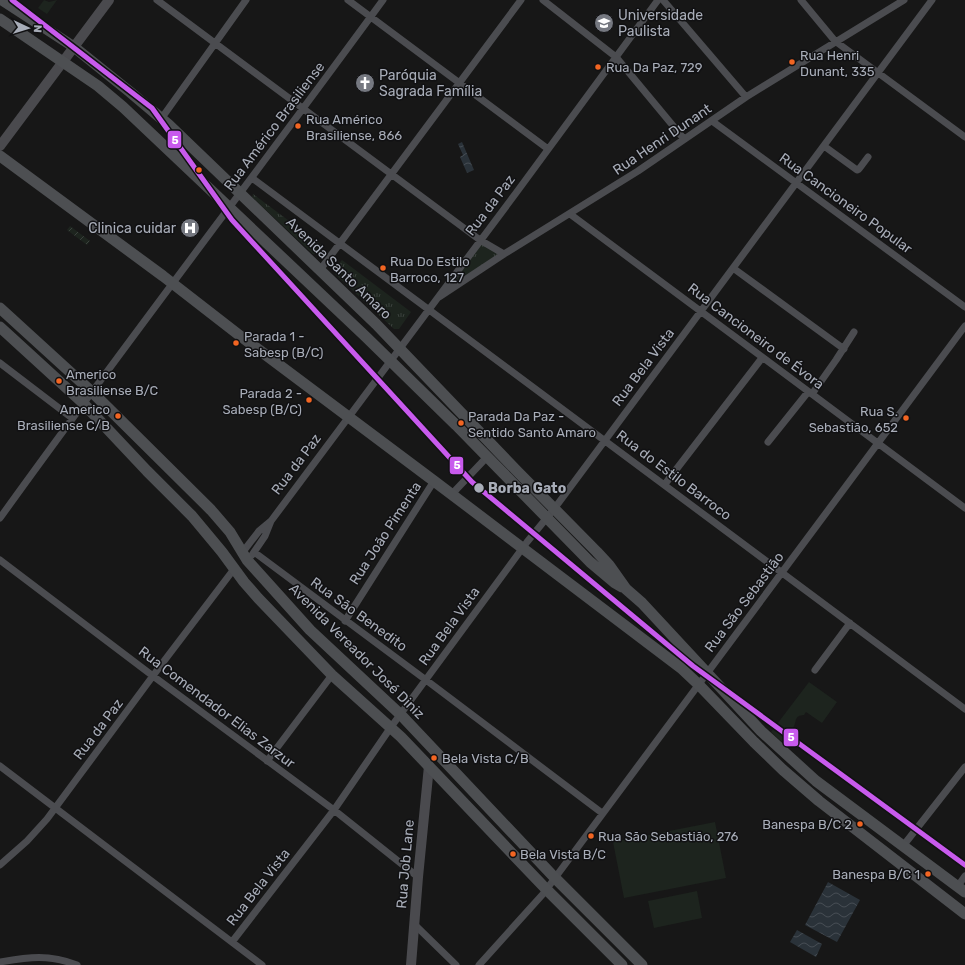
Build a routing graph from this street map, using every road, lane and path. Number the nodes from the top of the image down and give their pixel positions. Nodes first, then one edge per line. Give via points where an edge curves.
1 (2, 0) edge
2 (109, 0) edge
3 (158, 0) edge
4 (246, 0) edge
5 (348, 0) edge
6 (383, 0) edge
7 (521, 0) edge
8 (543, 0) edge
9 (658, 0) edge
10 (664, 0) edge
11 (801, 0) edge
12 (904, 0) edge
13 (932, 0) edge
14 (371, 16) junction
15 (0, 19) edge
16 (835, 41) junction
17 (215, 42) junction
18 (74, 47) junction
19 (616, 57) junction
20 (63, 62) junction
21 (878, 72) junction
22 (459, 83) junction
23 (746, 96) junction
24 (304, 108) junction
25 (161, 118) junction
26 (712, 121) junction
27 (965, 137) edge
28 (684, 139) junction
29 (0, 146) edge
30 (824, 146) junction
31 (548, 149) junction
32 (0, 156) edge
33 (868, 157) dead end
34 (392, 174) junction
35 (252, 178) junction
36 (796, 182) junction
37 (240, 193) junction
38 (230, 207) junction
39 (570, 214) junction
40 (480, 240) junction
41 (341, 243) junction
42 (504, 254) junction
43 (734, 268) junction
44 (320, 270) junction
45 (310, 282) junction
46 (172, 283) junction
47 (435, 301) junction
48 (965, 307) edge
49 (0, 308) edge
50 (428, 309) junction
51 (700, 311) junction
52 (965, 326) edge
53 (0, 327) edge
54 (854, 332) dead end
55 (399, 348) junction
56 (844, 349) junction
57 (762, 358) junction
58 (390, 360) junction
59 (0, 363) edge
60 (92, 392) junction
61 (810, 393) junction
62 (83, 403) junction
63 (348, 417) junction
64 (72, 418) junction
65 (605, 440) junction
66 (768, 442) dead end
67 (878, 442) junction
68 (486, 458) junction
69 (434, 481) junction
70 (665, 484) junction
71 (452, 494) junction
72 (554, 508) junction
73 (965, 508) edge
74 (0, 518) edge
75 (546, 518) junction
76 (271, 520) junction
77 (522, 548) junction
78 (248, 555) junction
79 (0, 560) edge
80 (234, 569) junction
81 (782, 573) junction
82 (626, 589) junction
83 (345, 620) junction
84 (850, 623) junction
85 (815, 670) dead end
86 (707, 672) junction
87 (332, 674) junction
88 (153, 676) junction
89 (426, 680) junction
90 (698, 684) junction
91 (965, 708) edge
92 (401, 715) junction
93 (391, 727) junction
94 (267, 760) junction
95 (0, 766) edge
96 (429, 766) junction
97 (965, 767) edge
98 (55, 809) junction
99 (334, 810) junction
100 (602, 813) junction
101 (903, 846) junction
102 (0, 865) edge
103 (965, 876) edge
104 (418, 877) junction
105 (554, 877) junction
106 (546, 889) junction
107 (961, 889) edge
108 (965, 914) edge
109 (414, 924) junction
110 (232, 942) junction
111 (0, 962) edge
112 (76, 965) edge
113 (262, 965) edge
114 (411, 965) edge
115 (456, 965) edge
116 (479, 965) edge
117 (622, 965) edge
118 (642, 965) edge

1 - 18 main road, Avenida Santo Amaro
2 - 18 street
3 - 17 street
4 - 17 street
5 - 14 street
6 - 14 street, Rua Américo Brasiliense
7 - 22 street
8 - 19 street
9 - 19 street, Rua da Paz
10 - 23 street
11 - 16 street
12 - 16 street, Rua Henri Dunant
13 - 21 street, Rua Bela Vista
14 - 22 street
14 - 24 street, Rua Américo Brasiliense
15 - 20 main road, Avenida Santo Amaro
16 - 21 street
16 - 23 street, Rua Henri Dunant
17 - 24 street
17 - 25 street
18 - 20 street
18 - 25 main road, Avenida Santo Amaro
19 - 28 street
19 - 31 street, Rua da Paz
20 - 29 street
20 - 38 main road, Avenida Santo Amaro via 105,92
21 - 27 street
21 - 30 street, Rua Bela Vista
22 - 31 street
22 - 34 street
23 - 26 street, Rua Henri Dunant
24 - 34 street
24 - 35 street, Rua Américo Brasiliense
25 - 37 main road, Avenida Santo Amaro
26 - 28 street, Rua Henri Dunant
26 - 36 street, Rua Cancioneiro Popular
28 - 39 street, Rua Henri Dunant
30 - 33 street via 857,170
30 - 36 street, Rua Bela Vista
31 - 40 street, Rua da Paz
32 - 46 main road
34 - 40 street
34 - 41 street
35 - 37 street, Rua Américo Brasiliense
35 - 41 street, Rua do Estilo Barroco
36 - 43 street, Rua Bela Vista
36 - 48 street, Rua Cancioneiro Popular
37 - 38 street, Rua Américo Brasiliense
37 - 44 main road, Avenida Santo Amaro
38 - 45 main road, Avenida Santo Amaro
38 - 46 street, Rua Américo Brasiliense
39 - 42 street, Rua Henri Dunant
39 - 51 street, Rua Cancioneiro de Évora
40 - 42 street
40 - 47 street, Rua da Paz
41 - 44 street
41 - 50 street, Rua do Estilo Barroco
42 - 47 street, Rua Henri Dunant
43 - 51 street, Rua Bela Vista
43 - 56 street
44 - 45 main road
44 - 55 main road, Avenida Santo Amaro
45 - 58 main road, Avenida Santo Amaro
46 - 60 street, Rua Américo Brasiliense
46 - 63 main road
47 - 50 street, Rua da Paz
49 - 60 main road, Avenida Vereador José Diniz
50 - 55 street, Rua da Paz
50 - 65 street, Rua do Estilo Barroco
51 - 57 street, Rua Cancioneiro de Évora
51 - 65 street, Rua Bela Vista
52 - 67 street, Rua São Sebastião
53 - 62 main road
54 - 56 street
55 - 58 street, Rua da Paz
55 - 72 main road, Avenida Santo Amaro via 516,472
56 - 61 street
57 - 61 street, Rua Cancioneiro de Évora
57 - 70 street
58 - 63 street, Rua da Paz
58 - 68 main road, Avenida Santo Amaro
59 - 64 street
60 - 62 street, Rua Américo Brasiliense
60 - 78 main road, Avenida Vereador José Diniz via 211,510
61 - 66 street
61 - 67 street, Rua Cancioneiro de Évora
62 - 64 street, Rua Américo Brasiliense
62 - 80 main road via 192,516
63 - 69 main road
63 - 76 street, Rua da Paz
64 - 74 street, Rua Américo Brasiliense
65 - 70 street, Rua do Estilo Barroco
65 - 72 street, Rua Bela Vista
67 - 73 street, Rua Cancioneiro de Évora
67 - 81 street, Rua São Sebastião
68 - 71 street
68 - 75 main road, Avenida Santo Amaro
69 - 71 main road
69 - 83 street, Rua João Pimenta
70 - 81 street, Rua do Estilo Barroco
71 - 77 main road
72 - 75 street, Rua Bela Vista
72 - 82 main road, Avenida Santo Amaro via 609,565
75 - 77 street, Rua Bela Vista
75 - 82 main road, Avenida Santo Amaro via 599,570
76 - 78 street, Rua da Paz via 260,532
76 - 78 street, Rua da Paz via 265,536
77 - 89 street, Rua Bela Vista
77 - 90 main road via 681,668
78 - 83 street, Rua São Benedito
78 - 92 main road, Avenida Vereador José Diniz via 310,630
79 - 88 street, Rua Comendador Elias Zarzur
80 - 87 main road via 258,598
80 - 88 street, Rua da Paz
81 - 84 street, Rua do Estilo Barroco
81 - 86 street, Rua São Sebastião
82 - 86 main road, Avenida Santo Amaro
83 - 89 street, Rua São Benedito
84 - 85 street
84 - 91 street, Rua do Estilo Barroco
86 - 90 street, Rua São Sebastião
86 - 101 main road, Avenida Santo Amaro via 761,731 816,781
87 - 93 main road
87 - 94 street
88 - 94 street, Rua Comendador Elias Zarzur
88 - 98 street, Rua da Paz
89 - 92 street, Rua Bela Vista
89 - 100 street, Rua São Benedito
90 - 100 street, Rua São Sebastião
90 - 108 main road via 783,770
92 - 93 street, Rua Bela Vista
92 - 105 main road, Avenida Vereador José Diniz
93 - 96 main road
93 - 99 street, Rua Bela Vista
94 - 99 street, Rua Comendador Elias Zarzur
95 - 98 street
96 - 104 street, Rua Job Lane
96 - 106 main road
97 - 101 street
98 - 102 street, Rua da Paz via 27,841
98 - 110 street
99 - 104 street, Rua Comendador Elias Zarzur
99 - 110 street, Rua Bela Vista
100 - 105 street, Rua São Sebastião
101 - 107 main road, Avenida Santo Amaro
103 - 107 street
104 - 109 street, Rua Job Lane
105 - 106 street, Rua São Sebastião
105 - 118 main road, Avenida Vereador José Diniz
106 - 116 street, Rua São Sebastião
106 - 117 main road
109 - 114 street, Rua Job Lane
109 - 115 street
110 - 113 street
111 - 112 street via 38,957 57,958

